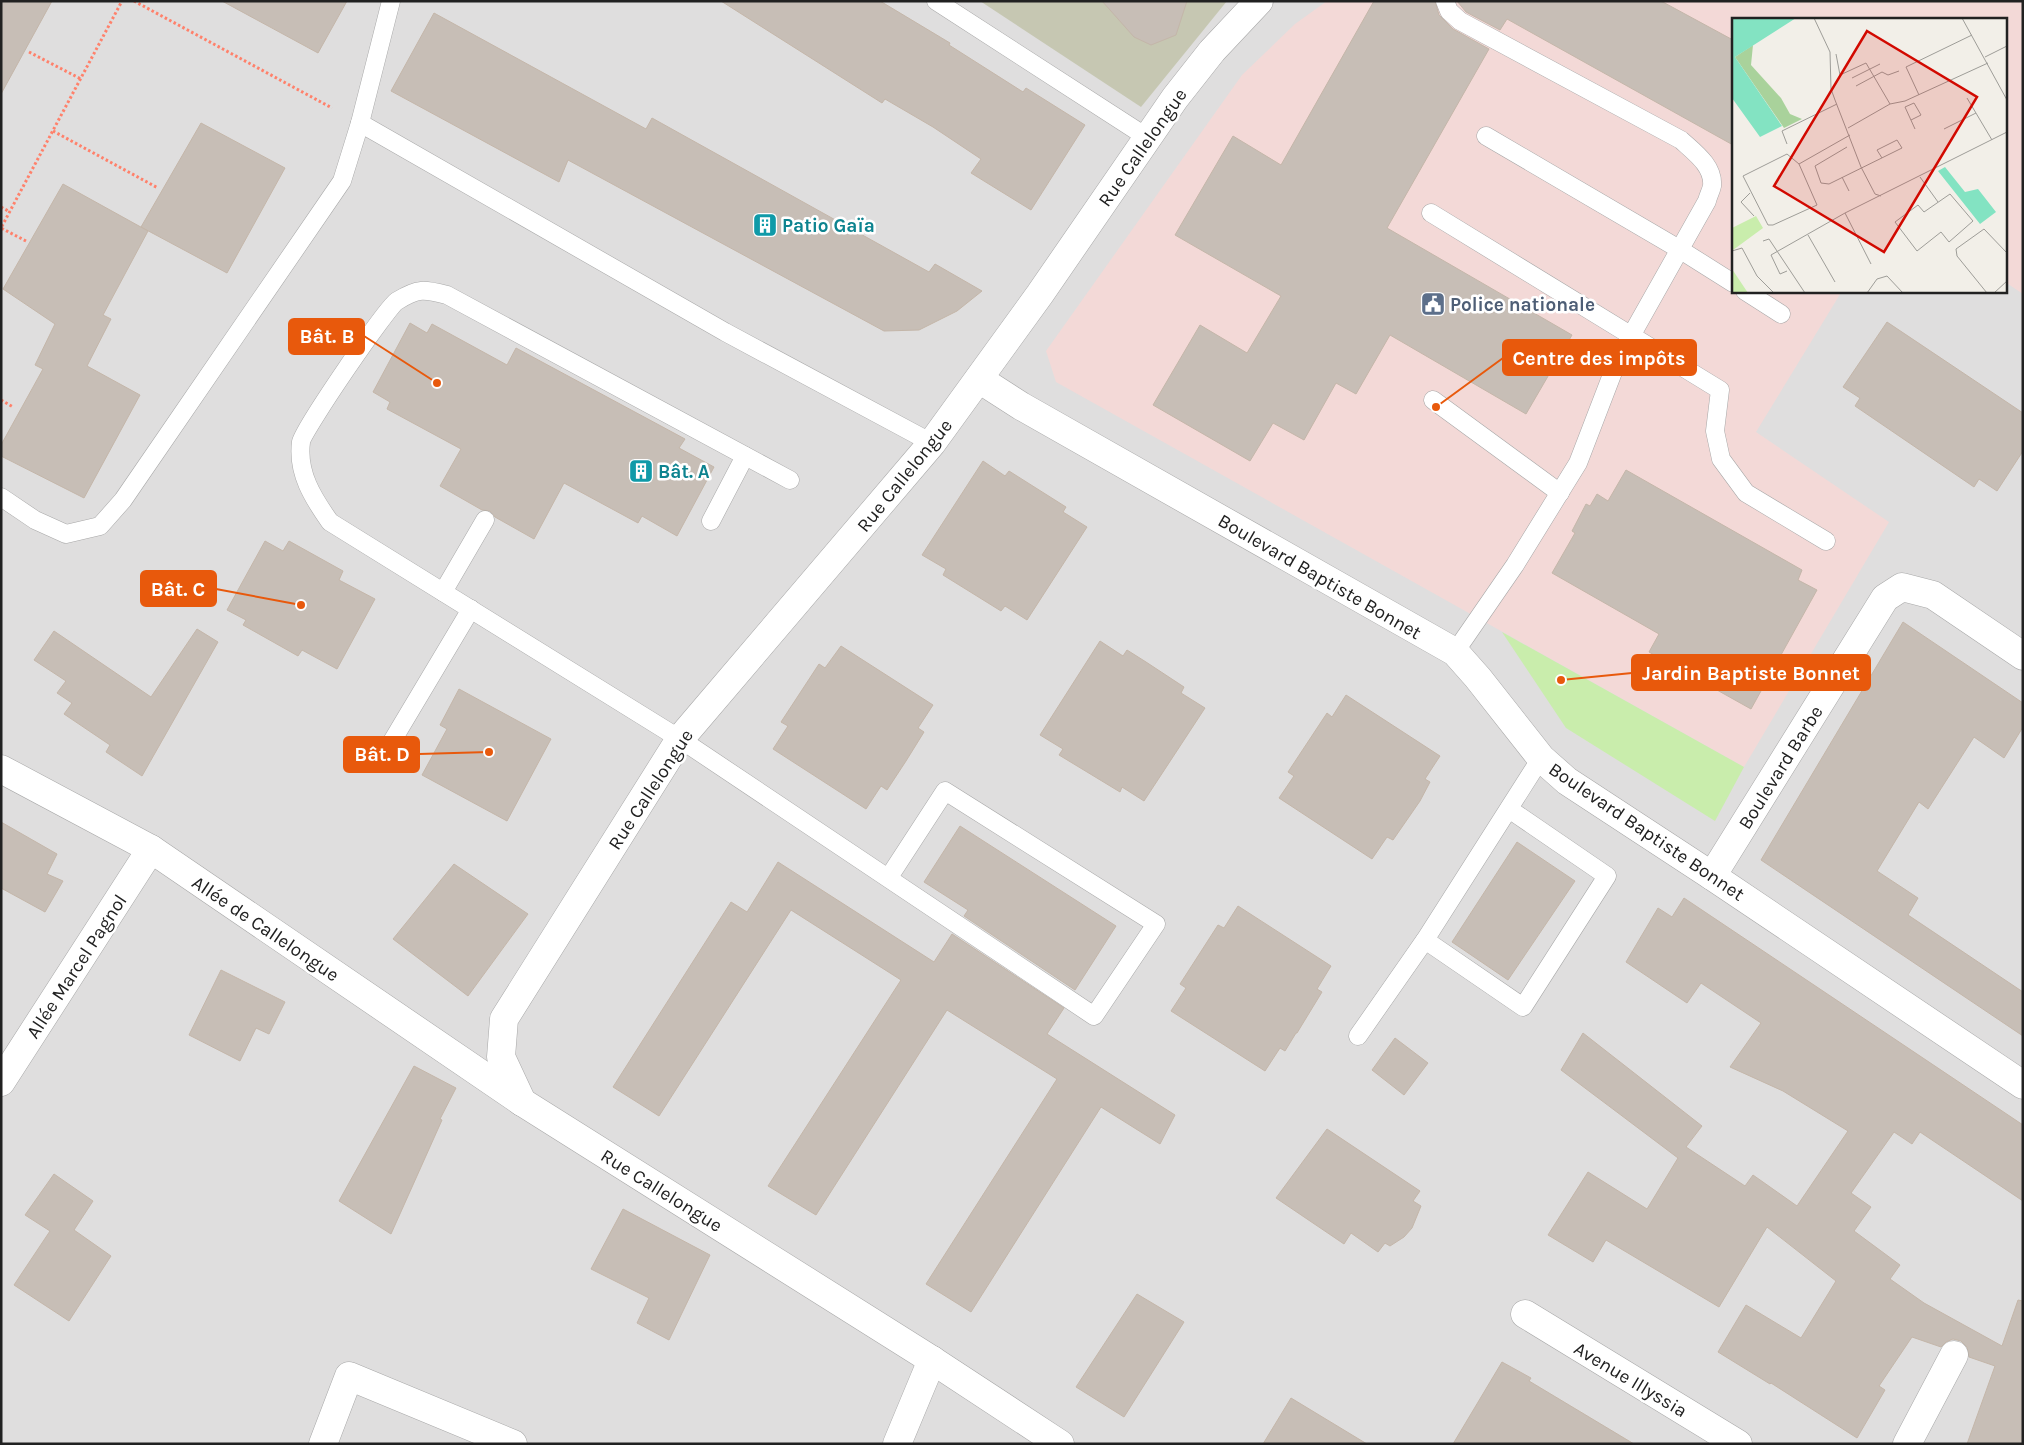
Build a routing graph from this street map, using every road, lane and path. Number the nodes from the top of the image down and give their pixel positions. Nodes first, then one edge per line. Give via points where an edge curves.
1 (122, 1) edge
2 (134, 1) edge
3 (391, 1) edge
4 (936, 1) edge
5 (1259, 1) edge
6 (1445, 1) edge
7 (30, 52) dead end
8 (81, 79) junction
9 (360, 123) junction
10 (53, 131) junction
11 (1486, 136) dead end
12 (1148, 138) junction
13 (158, 188) dead end
14 (1, 207) edge
15 (10, 212) junction
16 (1431, 213) dead end
17 (26, 241) dead end
18 (1680, 249) junction
19 (1732, 282) edge
20 (1747, 292) edge
21 (1781, 314) dead end
22 (1632, 335) junction
23 (979, 379) junction
24 (1, 400) edge
25 (1433, 400) dead end
26 (13, 407) dead end
27 (932, 443) junction
28 (745, 456) junction
29 (790, 480) dead end
30 (1560, 493) junction
31 (1, 496) edge
32 (485, 520) dead end
33 (711, 521) dead end
34 (1826, 541) dead end
35 (443, 592) junction
36 (470, 609) junction
37 (1454, 652) junction
38 (2023, 656) edge
39 (680, 739) junction
40 (384, 753) dead end
41 (1540, 758) junction
42 (1, 769) edge
43 (1509, 809) junction
44 (151, 849) junction
45 (1712, 876) junction
46 (889, 877) junction
47 (1425, 940) junction
48 (1358, 1036) dead end
49 (1, 1082) edge
50 (2023, 1084) edge
51 (522, 1102) junction
52 (1525, 1314) dead end
53 (1954, 1355) dead end
54 (932, 1360) junction
55 (323, 1444) edge
56 (513, 1444) edge
57 (896, 1444) edge
58 (1060, 1444) edge
59 (1738, 1444) edge
60 (1907, 1444) edge

1 - 8 path
2 - 9 path
3 - 9 lane
4 - 12 lane
5 - 12 street, Rue Callelongue via 1207,58
6 - 18 lane via 1448,11 1460,22 1681,140 1703,160 1712,185 1707,201
7 - 8 path
8 - 10 path
9 - 27 lane via 725,332
9 - 31 lane via 342,181 123,500 100,526 66,534 35,520
10 - 13 path
10 - 15 path
11 - 18 lane
12 - 23 street, Rue Callelongue
14 - 15 path
15 - 17 path via 1,228
16 - 22 lane
18 - 19 lane
18 - 22 lane
20 - 21 lane
22 - 30 lane via 1618,359 1578,463
22 - 34 lane via 1720,390 1715,431 1721,459 1746,493
23 - 27 street, Rue Callelongue
23 - 37 street, Boulevard Baptiste Bonnet
24 - 26 path
25 - 30 lane
27 - 39 street, Rue Callelongue
28 - 29 lane
28 - 33 lane
28 - 35 lane via 447,295 423,289 395,302 336,383 301,440 302,467 311,495 330,522
30 - 37 lane
32 - 35 lane
35 - 36 lane
36 - 39 lane
36 - 40 lane
37 - 41 street, Boulevard Baptiste Bonnet
38 - 45 street, Boulevard Barbe via 1933,595 1902,587 1885,598
39 - 46 lane
39 - 51 street, Rue Callelongue via 504,1019 501,1057
41 - 43 lane
41 - 45 street, Boulevard Baptiste Bonnet via 1568,781
42 - 44 street, Allée de Callelongue
43 - 47 lane
43 - 47 lane via 1607,876 1523,1007
44 - 49 street, Allée Marcel Pagnol
44 - 51 street, Allée de Callelongue
45 - 50 street, Boulevard Baptiste Bonnet
46 - 46 lane via 945,791 1156,924 1094,1016
47 - 48 lane
51 - 54 street, Rue Callelongue
52 - 59 street, Avenue Illyssia
53 - 60 street
54 - 57 street
54 - 58 street, Rue Callelongue
55 - 56 street via 349,1376

